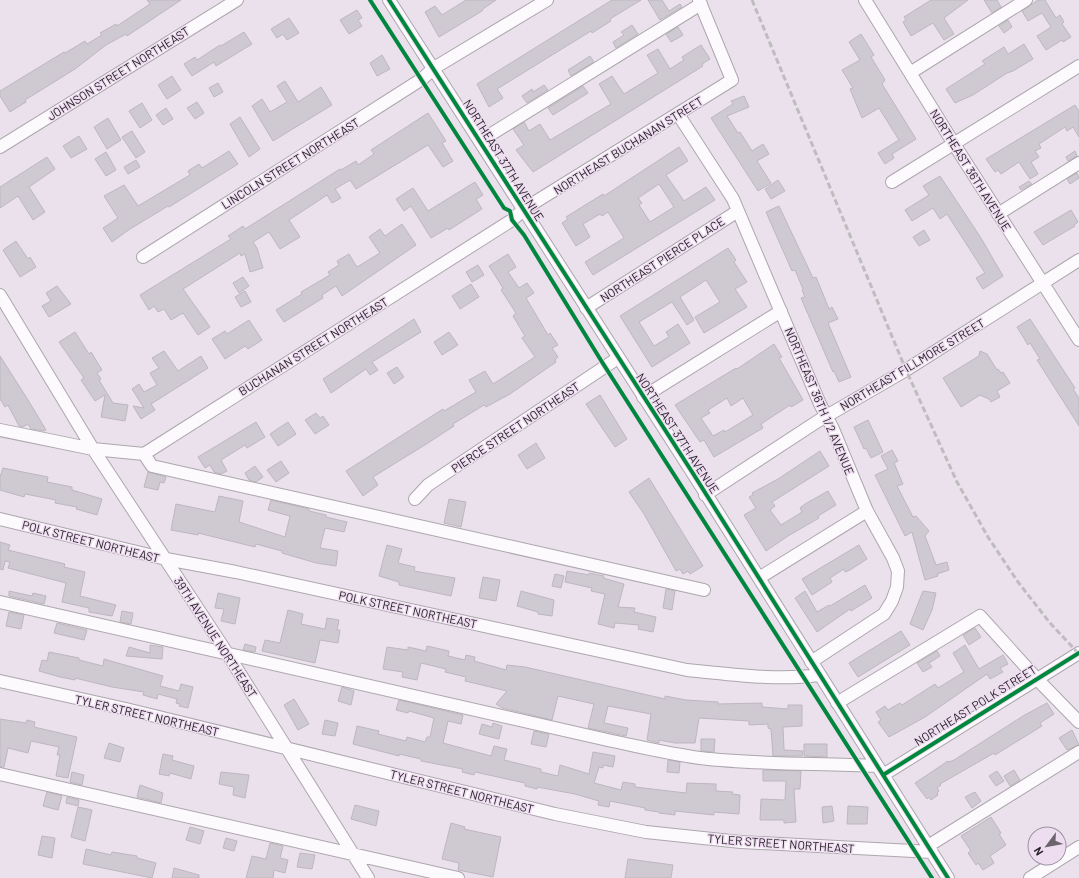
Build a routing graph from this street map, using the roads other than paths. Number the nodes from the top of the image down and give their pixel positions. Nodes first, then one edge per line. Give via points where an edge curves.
1 (237, 0) edge
2 (390, 0) edge
3 (547, 0) edge
4 (865, 0) edge
5 (1026, 0) edge
6 (700, 2) edge
7 (1079, 66) edge
8 (434, 68) junction
9 (910, 73) junction
10 (678, 114) junction
11 (480, 141) junction
12 (954, 144) junction
13 (0, 147) edge
14 (1079, 163) edge
15 (892, 182) dead end
16 (524, 209) junction
17 (738, 211) junction
18 (998, 214) junction
19 (143, 257) dead end
20 (1079, 260) edge
21 (1042, 283) junction
22 (0, 295) edge
23 (586, 308) junction
24 (781, 311) junction
25 (1079, 340) edge
26 (618, 358) junction
27 (643, 397) junction
28 (826, 416) junction
29 (0, 430) edge
30 (93, 449) junction
31 (144, 454) junction
32 (705, 495) junction
33 (415, 499) dead end
34 (867, 511) junction
35 (0, 519) edge
36 (166, 560) junction
37 (759, 578) junction
38 (704, 590) dead end
39 (0, 602) edge
40 (228, 653) junction
41 (1079, 653) edge
42 (811, 662) junction
43 (819, 675) junction
44 (1036, 678) junction
45 (0, 681) edge
46 (837, 703) junction
47 (1079, 722) edge
48 (288, 749) junction
49 (1079, 752) edge
50 (880, 771) junction
51 (0, 774) edge
52 (1079, 847) edge
53 (930, 849) junction
54 (354, 855) junction
55 (368, 878) edge
56 (458, 878) edge
57 (948, 878) edge
58 (1030, 878) edge

1 - 13 street, JOHNSON STREET NORTHEAST
2 - 8 street, NORTHEAST 37TH AVENUE
3 - 8 street, LINCOLN STREET NORTHEAST
4 - 9 street, NORTHEAST 36TH AVENUE
5 - 9 street
6 - 10 street, NORTHEAST BUCHANAN STREET via 732,80
6 - 11 street
7 - 12 street
8 - 11 street, NORTHEAST 37TH AVENUE
8 - 19 street, LINCOLN STREET NORTHEAST via 422,79
9 - 12 street, NORTHEAST 36TH AVENUE
10 - 16 street, NORTHEAST BUCHANAN STREET
10 - 17 street, NORTHEAST 36TH 1/2 AVENUE via 734,199
11 - 16 street, NORTHEAST 37TH AVENUE
12 - 15 street
12 - 18 street, NORTHEAST 36TH AVENUE
14 - 18 street
16 - 23 street, NORTHEAST 37TH AVENUE
16 - 31 street, BUCHANAN STREET NORTHEAST via 512,220
17 - 23 street, NORTHEAST PIERCE PLACE
17 - 24 street, NORTHEAST 36TH 1/2 AVENUE
18 - 21 street, NORTHEAST 36TH AVENUE
20 - 21 street, NORTHEAST FILLMORE STREET
21 - 25 street, NORTHEAST 36TH AVENUE
21 - 28 street, NORTHEAST FILLMORE STREET via 906,370
22 - 30 street, 39TH AVENUE NORTHEAST
23 - 26 street, NORTHEAST 37TH AVENUE
24 - 27 street
24 - 28 street, NORTHEAST 36TH 1/2 AVENUE
26 - 27 street, NORTHEAST 37TH AVENUE
26 - 33 street, PIERCE STREET NORTHEAST via 428,485
27 - 32 street, NORTHEAST 37TH AVENUE
28 - 32 street, NORTHEAST FILLMORE STREET
28 - 34 street, NORTHEAST 36TH 1/2 AVENUE
29 - 30 street
30 - 31 street
30 - 36 street, 39TH AVENUE NORTHEAST
31 - 38 street via 152,466
32 - 37 street, NORTHEAST 37TH AVENUE
34 - 37 street
34 - 42 street, NORTHEAST 36TH 1/2 AVENUE via 898,571 895,594 884,614
35 - 36 street, POLK STREET NORTHEAST
36 - 40 street, 39TH AVENUE NORTHEAST
36 - 43 street, POLK STREET NORTHEAST via 236,572 688,670 764,676
37 - 42 street, NORTHEAST 37TH AVENUE
39 - 40 street
40 - 48 street, 39TH AVENUE NORTHEAST
40 - 50 street via 678,754 736,761
41 - 44 street, NORTHEAST POLK STREET
42 - 43 street, NORTHEAST 37TH AVENUE
43 - 46 street, NORTHEAST 37TH AVENUE
44 - 46 street via 980,616
44 - 47 street
44 - 50 street, NORTHEAST POLK STREET
45 - 48 street, TYLER STREET NORTHEAST
46 - 50 street, NORTHEAST 37TH AVENUE
48 - 53 street, TYLER STREET NORTHEAST via 555,814 646,832 741,842
48 - 54 street, 39TH AVENUE NORTHEAST
49 - 53 street
50 - 53 street, NORTHEAST 37TH AVENUE
51 - 54 street
52 - 58 street
53 - 57 street, NORTHEAST 37TH AVENUE
54 - 55 street, 39TH AVENUE NORTHEAST
54 - 56 street

